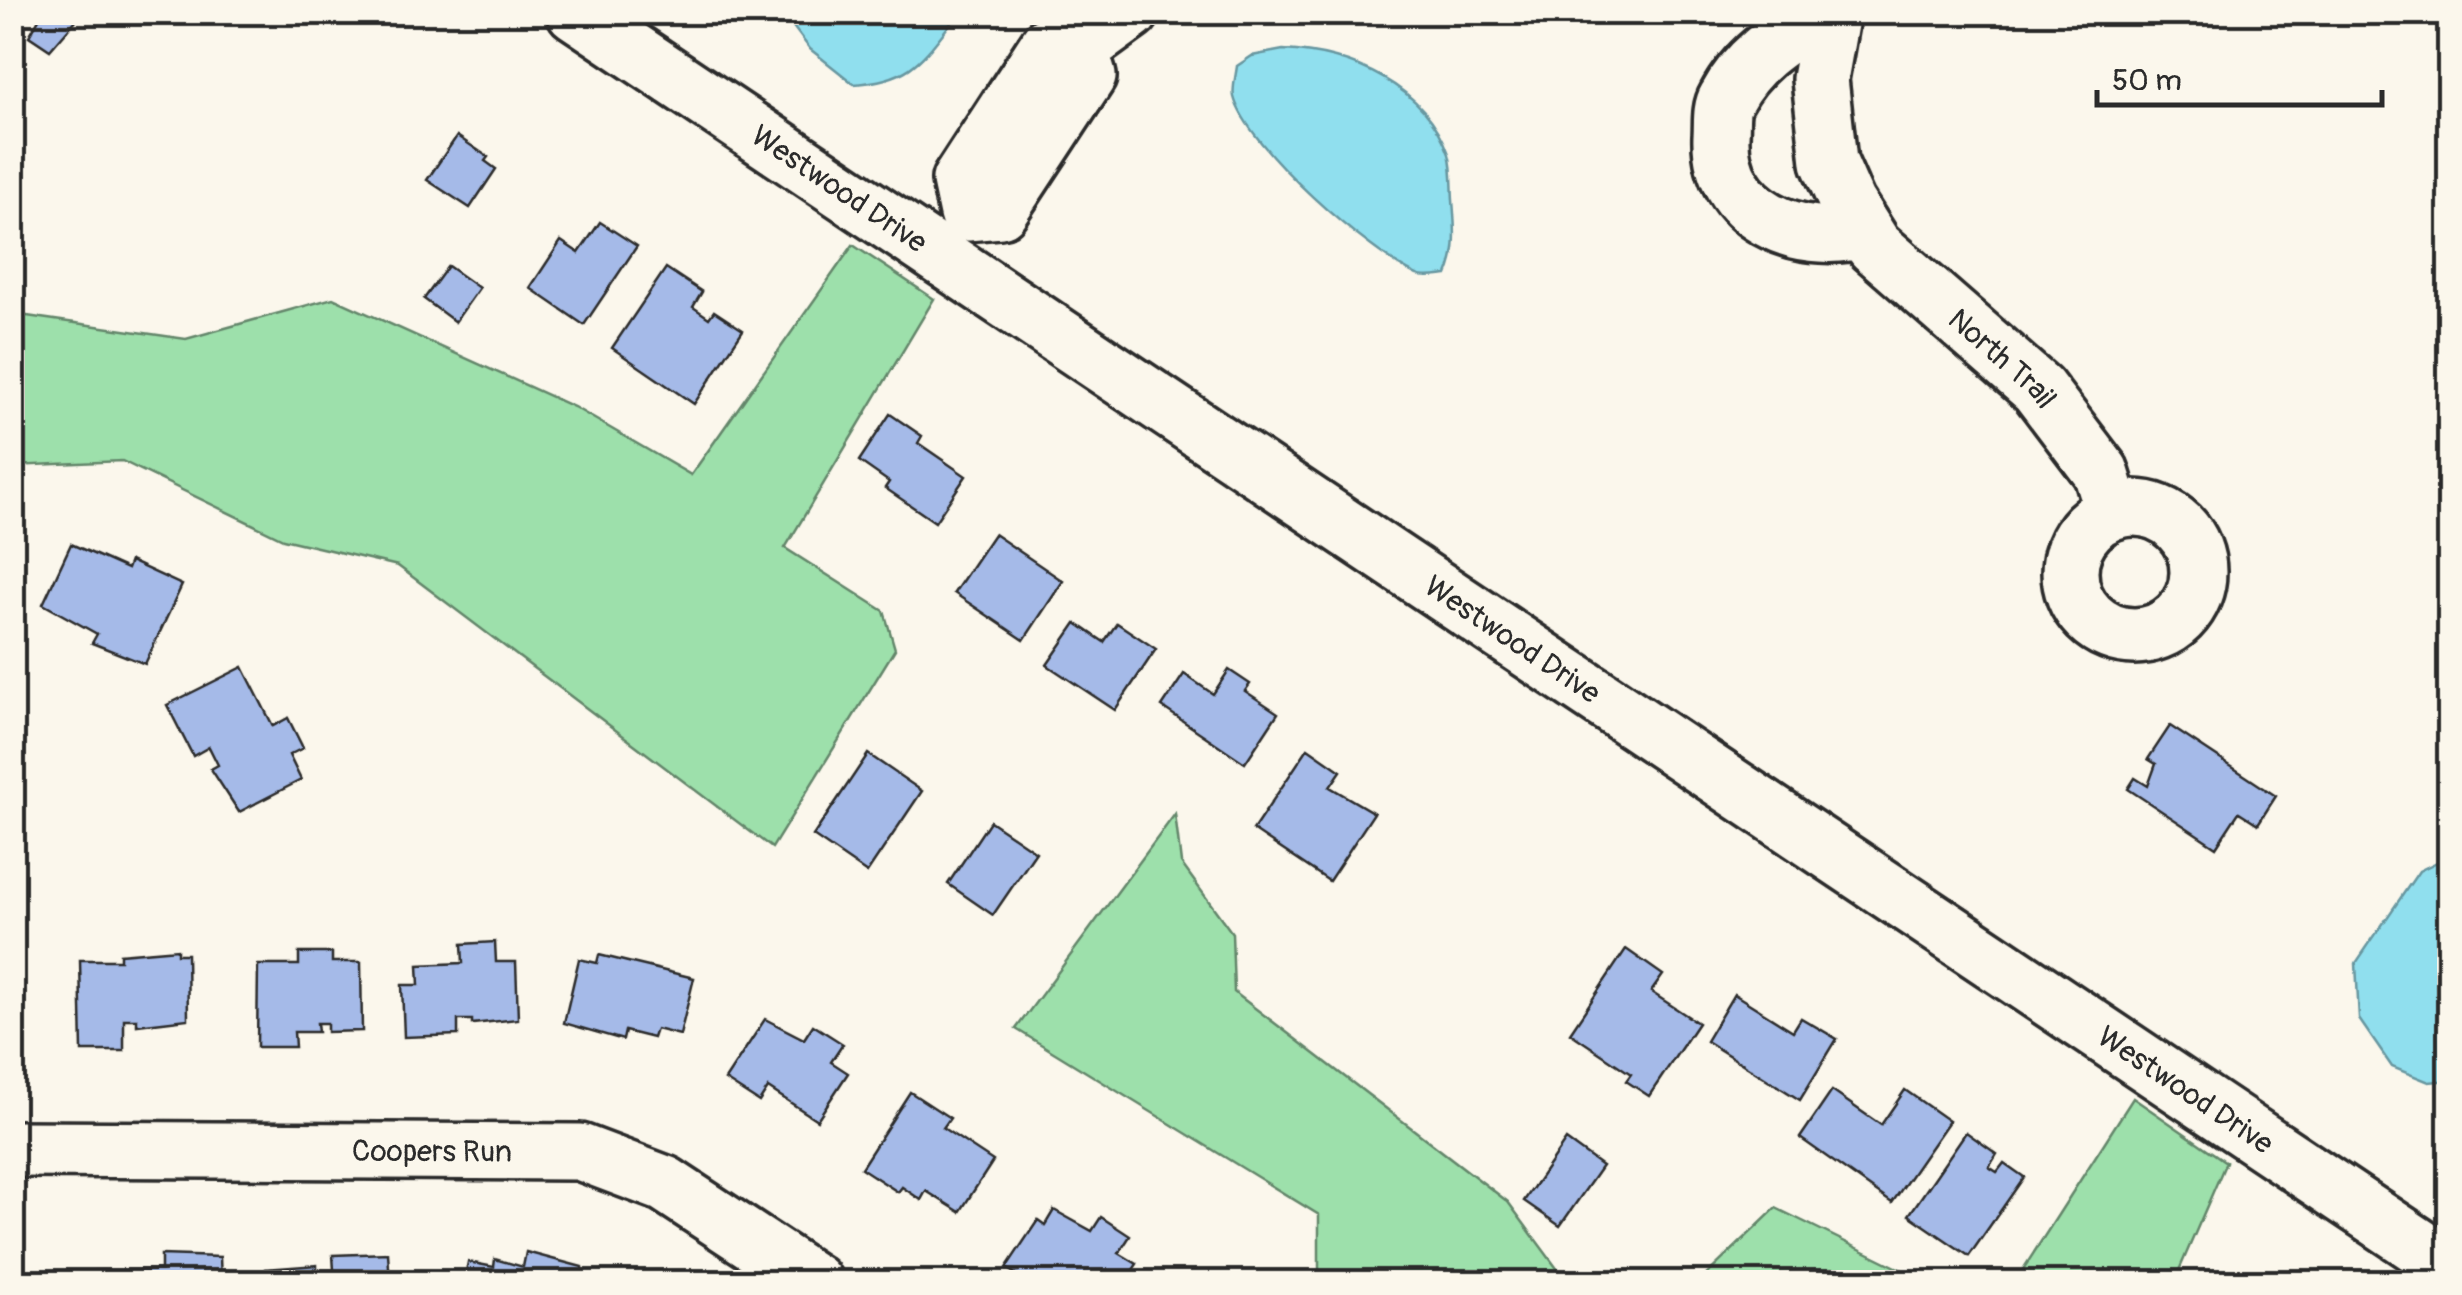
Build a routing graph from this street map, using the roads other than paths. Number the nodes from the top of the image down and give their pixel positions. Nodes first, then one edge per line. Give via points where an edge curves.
1 (574, 12) edge
2 (1131, 12) edge
3 (1822, 12) edge
4 (1832, 12) edge
5 (1863, 230) junction
6 (952, 234) junction
7 (2113, 510) dead end
8 (12, 1149) edge
9 (2450, 1267) edge
10 (814, 1282) edge

1 - 6 street, Westwood Drive
2 - 6 street via 1080,49 1048,45 960,180
3 - 5 street via 1751,60 1723,103 1721,145 1729,180 1771,224 1820,236
4 - 5 street, North Trail via 1820,79 1829,162
5 - 7 street, North Trail via 2038,389 2101,472
6 - 9 street, Westwood Drive
8 - 10 street, Coopers Run via 580,1152 665,1184

